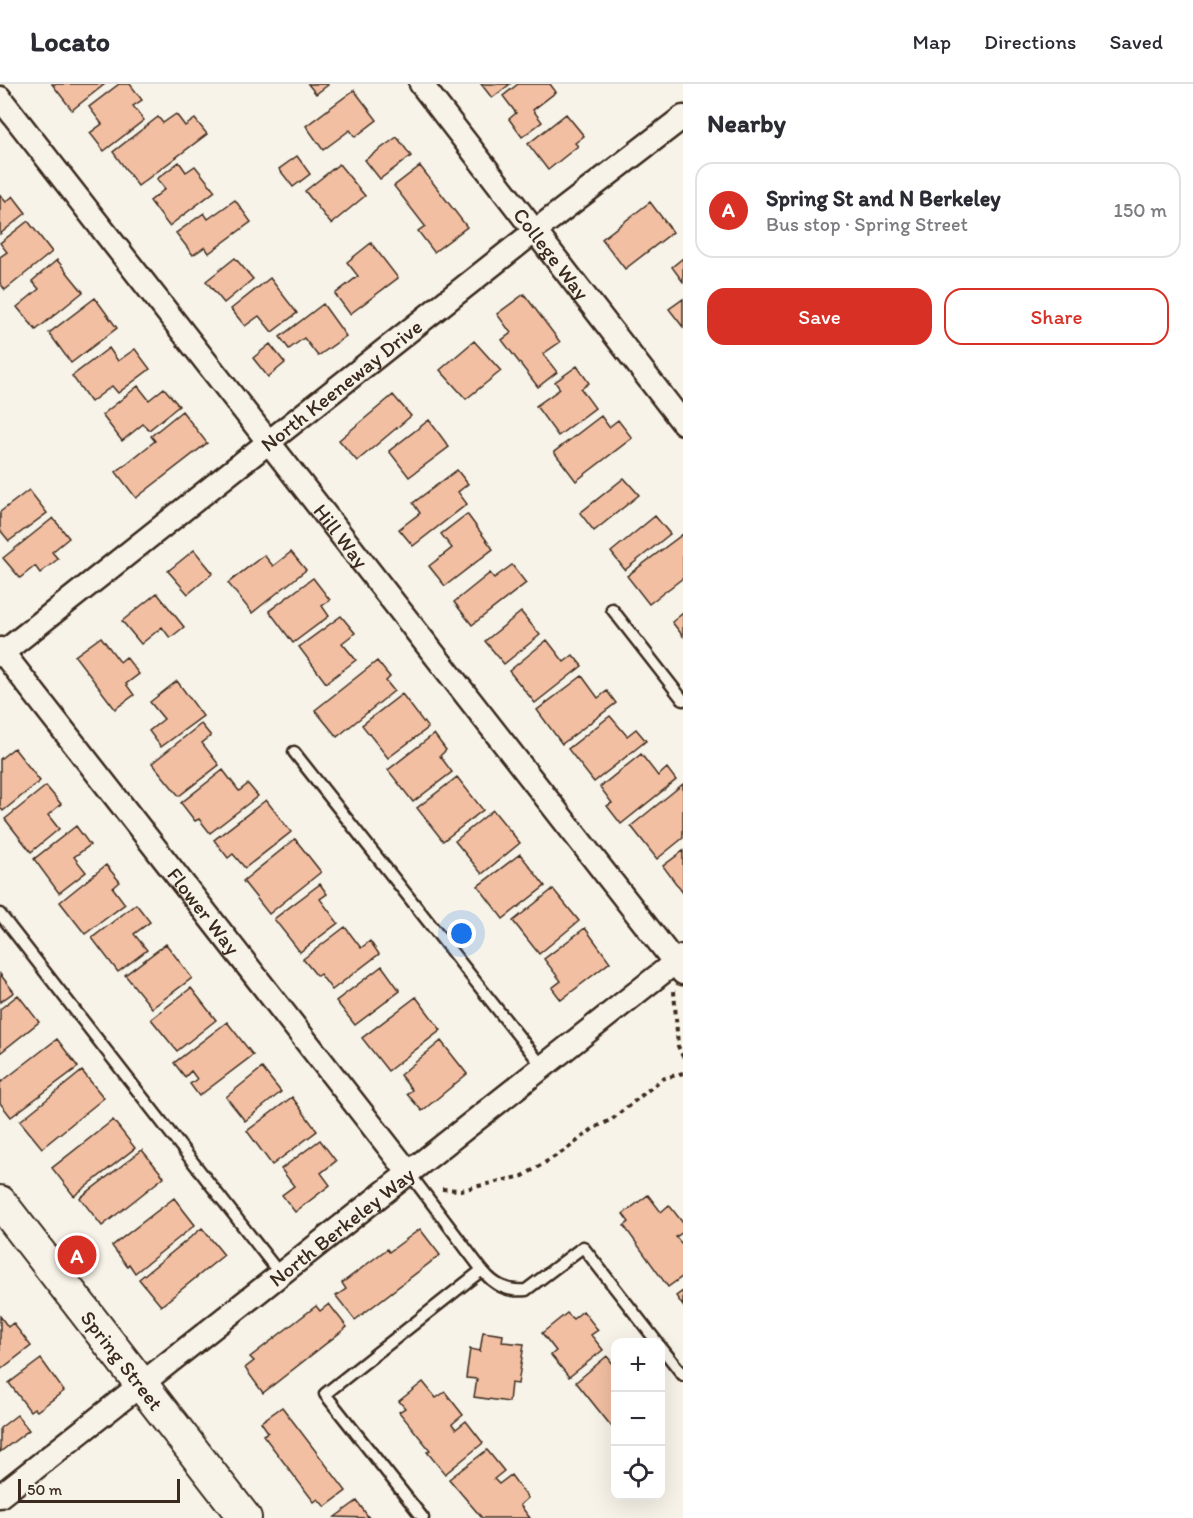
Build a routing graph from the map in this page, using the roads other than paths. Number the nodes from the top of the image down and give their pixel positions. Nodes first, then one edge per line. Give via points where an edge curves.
1 (421, 84) edge
2 (0, 98) edge
3 (683, 117) edge
4 (535, 231) junction
5 (683, 423) edge
6 (268, 442) junction
7 (612, 609) dead end
8 (1, 652) edge
9 (683, 700) edge
10 (294, 752) dead end
11 (0, 914) edge
12 (680, 964) edge
13 (543, 1067) junction
14 (409, 1173) junction
15 (0, 1202) edge
16 (482, 1270) junction
17 (280, 1274) junction
18 (654, 1338) edge
19 (665, 1352) edge
20 (683, 1375) edge
21 (141, 1384) junction
22 (0, 1496) edge
23 (245, 1518) edge
24 (423, 1518) edge

1 - 4 street, College Way
2 - 6 street, Hill Way
3 - 4 street, North Keeneway Drive
4 - 5 street, College Way
4 - 6 street, North Keeneway Drive
6 - 8 street, North Keeneway Drive
6 - 12 street, Hill Way
7 - 9 lane
8 - 14 street, Flower Way
10 - 13 lane
11 - 17 lane
12 - 13 street, North Berkeley Way
13 - 14 street, North Berkeley Way
14 - 16 lane
14 - 17 street, North Berkeley Way
15 - 21 street, Spring Street
16 - 18 lane via 496,1285 526,1290 583,1247
16 - 24 lane via 325,1394
17 - 21 street, North Berkeley Way
19 - 20 lane
21 - 22 street, North Berkeley Way
21 - 23 street, Spring Street

